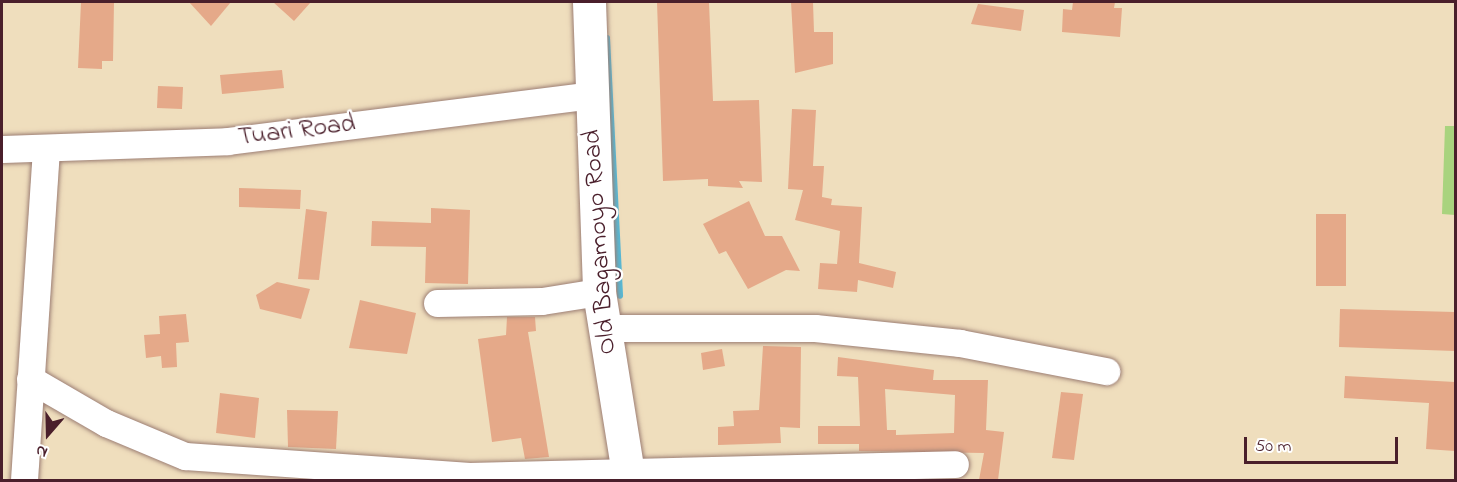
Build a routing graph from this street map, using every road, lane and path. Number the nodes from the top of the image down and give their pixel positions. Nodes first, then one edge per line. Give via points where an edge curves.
1 (589, 2) edge
2 (590, 95) junction
3 (2, 149) edge
4 (46, 150) junction
5 (599, 292) junction
6 (436, 303) dead end
7 (603, 328) junction
8 (1106, 371) dead end
9 (30, 379) junction
10 (955, 464) dead end
11 (628, 477) edge
12 (24, 480) edge

1 - 2 main road, Old Bagamoyo Road
2 - 4 street, Tuari Road via 228,141
2 - 5 main road, Old Bagamoyo Road
3 - 4 street, Tuari Road
4 - 9 street
5 - 6 street via 542,301
5 - 7 main road, Old Bagamoyo Road
7 - 8 street via 815,328 960,343
7 - 11 main road, Old Bagamoyo Road
9 - 11 street via 105,423 185,456 469,476
9 - 12 street
10 - 11 street

